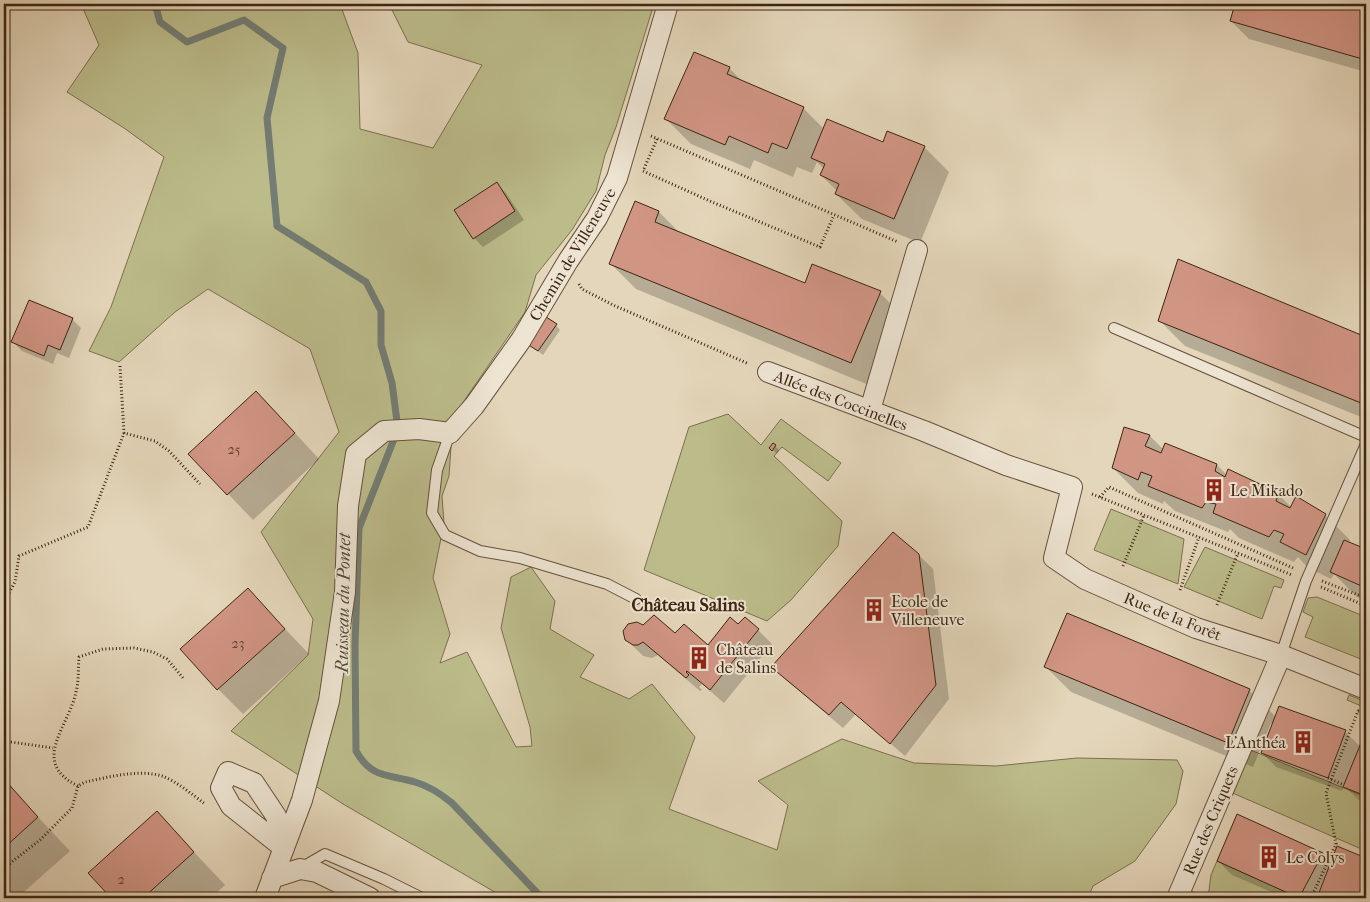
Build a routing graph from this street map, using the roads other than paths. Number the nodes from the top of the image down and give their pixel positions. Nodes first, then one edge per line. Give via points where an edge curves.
1 (668, 4) edge
2 (917, 250) road end
3 (1114, 328) dead end
4 (768, 372) road end
5 (870, 410) junction
6 (450, 433) junction
7 (1366, 437) edge
8 (1366, 444) edge
9 (1072, 488) joint
10 (636, 599) dead end
11 (1281, 655) junction
12 (1366, 689) edge
13 (284, 848) junction
14 (300, 869) junction
15 (272, 878) junction
16 (264, 898) edge
17 (370, 898) edge
18 (422, 898) edge
19 (1184, 898) edge

1 - 6 street, Chemin de Villeneuve via 617,178 521,340 474,406
2 - 5 street
3 - 7 lane
4 - 5 street, Allée des Coccinelles
5 - 9 street, Allée des Coccinelles
6 - 10 lane via 437,470 432,513 445,535 480,551 520,558 607,584
6 - 13 street via 391,430 356,454 348,506 345,592 329,701 302,800
8 - 11 lane via 1308,578
9 - 11 street, Rue de la Forêt via 1054,558 1085,579 1196,628
11 - 12 street, Rue de la Forêt
11 - 19 street, Rue des Criquets via 1178,896
13 - 13 street via 231,806 221,788 228,772 254,783 276,816
13 - 15 street
14 - 15 street
14 - 17 street via 317,872
14 - 18 lane via 325,854
15 - 16 street

